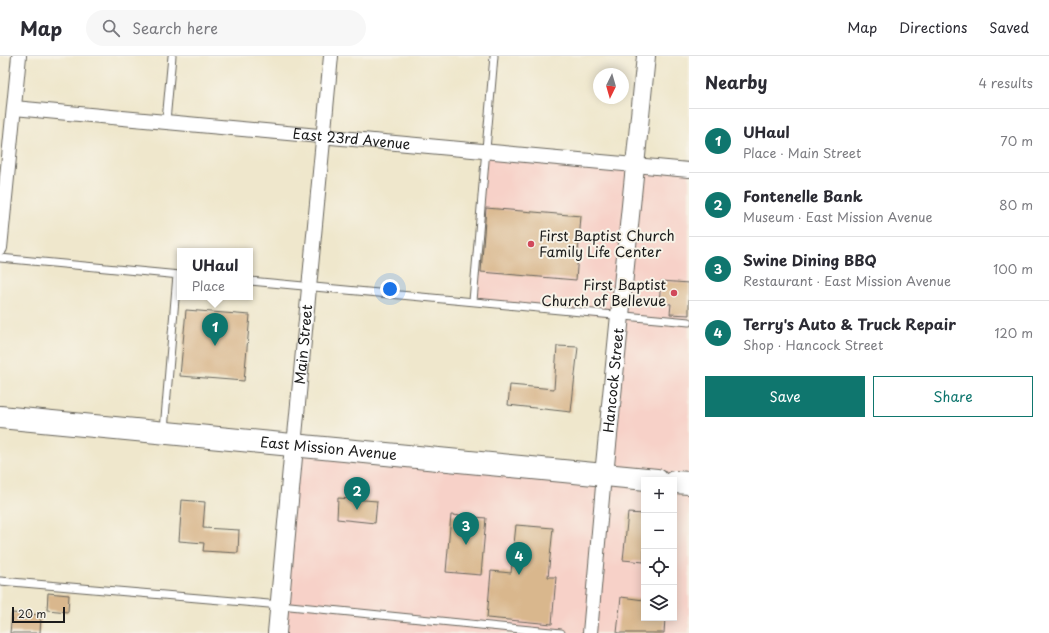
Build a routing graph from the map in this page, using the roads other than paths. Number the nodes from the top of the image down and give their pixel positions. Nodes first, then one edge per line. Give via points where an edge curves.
1 (18, 56) edge
2 (172, 56) edge
3 (331, 56) edge
4 (494, 56) edge
5 (646, 56) edge
6 (14, 108) junction
7 (166, 121) junction
8 (323, 136) junction
9 (485, 151) junction
10 (635, 166) junction
11 (689, 170) edge
12 (0, 248) edge
13 (0, 258) edge
14 (177, 275) edge
15 (253, 281) edge
16 (310, 287) junction
17 (177, 296) edge
18 (473, 301) junction
19 (620, 317) junction
20 (689, 322) edge
21 (0, 417) edge
22 (164, 433) junction
23 (294, 446) junction
24 (604, 475) junction
25 (641, 478) edge
26 (677, 482) edge
27 (689, 483) edge
28 (0, 581) edge
29 (280, 605) junction
30 (277, 633) edge
31 (561, 633) edge
32 (590, 633) edge

1 - 6 street
2 - 7 lane
3 - 8 street, Main Street
4 - 9 lane
5 - 10 street, Hancock Street
6 - 7 street, East 23rd Avenue
6 - 12 street
7 - 8 street, East 23rd Avenue
8 - 9 street, East 23rd Avenue
8 - 16 street, Main Street
9 - 10 street, East 23rd Avenue
9 - 18 lane
10 - 11 street, East 23rd Avenue
10 - 19 street, Hancock Street
13 - 14 lane
15 - 16 lane
16 - 18 lane
16 - 23 street, Main Street
17 - 22 lane
18 - 19 lane
19 - 20 lane
19 - 24 street, Hancock Street
21 - 22 main road, East Mission Avenue
22 - 23 main road, East Mission Avenue
23 - 24 main road, East Mission Avenue
23 - 29 street, Main Street
24 - 25 main road, East Mission Avenue
24 - 32 street, Hancock Street
26 - 27 main road
28 - 29 lane
29 - 30 street, Main Street
29 - 31 lane

